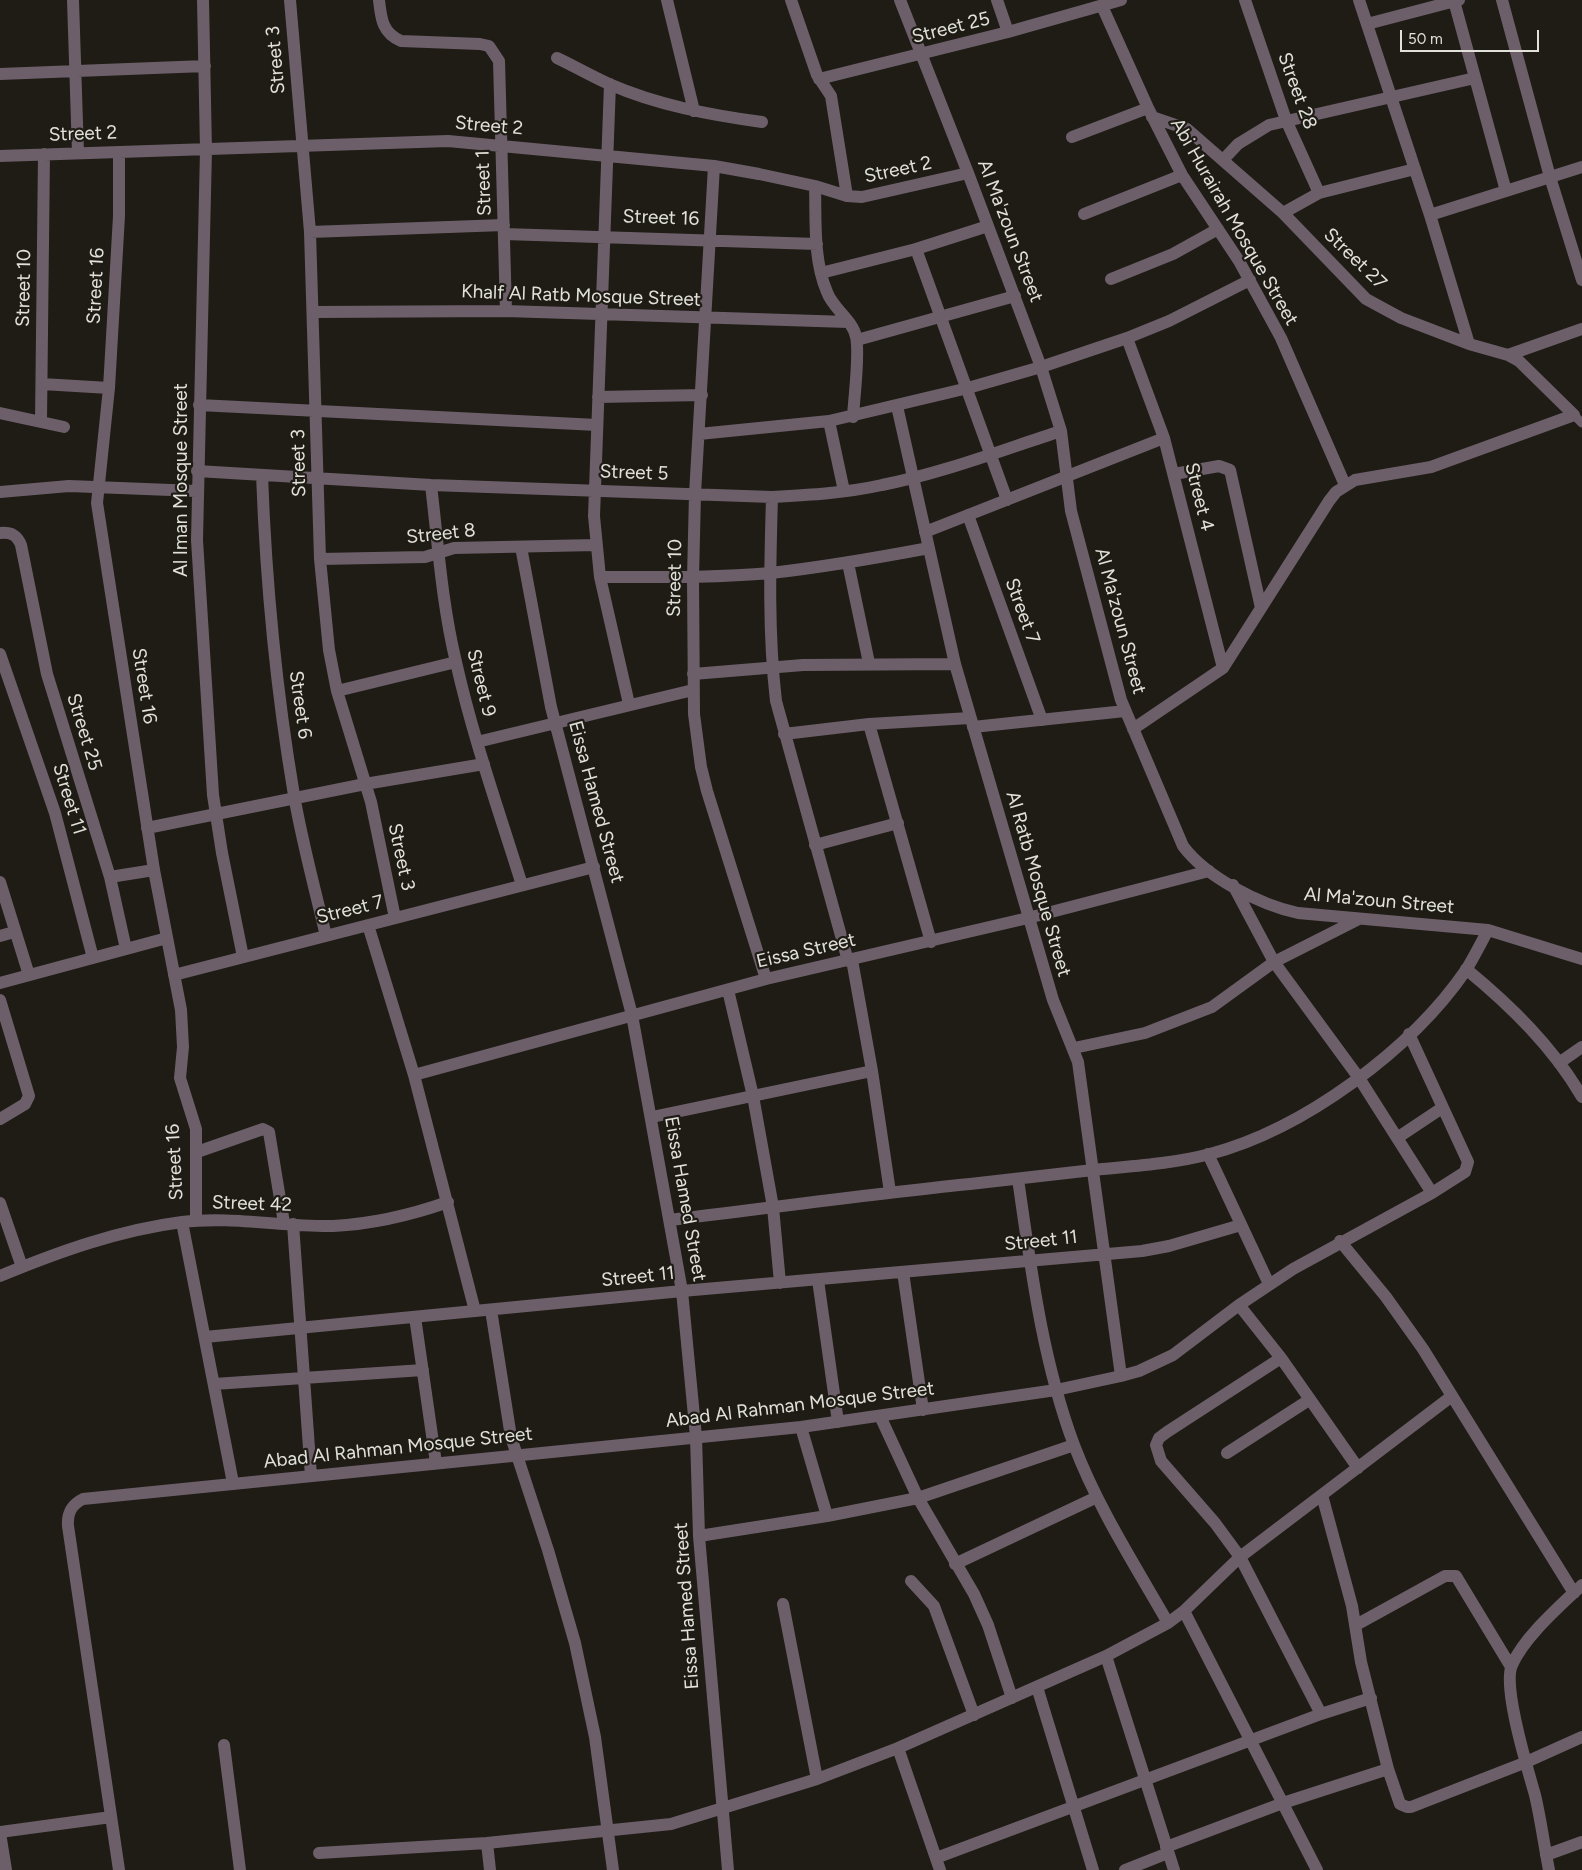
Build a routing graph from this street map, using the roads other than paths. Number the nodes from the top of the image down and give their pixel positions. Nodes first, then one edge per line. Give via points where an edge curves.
1 (73, 0) edge
2 (202, 0) edge
3 (290, 0) edge
4 (379, 0) edge
5 (669, 0) edge
6 (791, 0) edge
7 (900, 0) edge
8 (997, 0) edge
9 (1121, 0) edge
10 (1246, 0) edge
11 (1359, 0) edge
12 (1502, 0) edge
13 (1456, 1) edge
14 (1102, 6) junction
15 (1367, 24) junction
16 (1008, 32) junction
17 (921, 55) junction
18 (557, 58) dead end
19 (205, 66) junction
20 (75, 72) junction
21 (0, 74) edge
22 (1475, 78) junction
23 (819, 79) junction
24 (610, 84) junction
25 (1391, 97) junction
26 (694, 111) junction
27 (1150, 112) junction
28 (1286, 120) junction
29 (762, 122) dead end
30 (1072, 137) dead end
31 (302, 146) junction
32 (501, 146) junction
33 (206, 150) junction
34 (119, 152) junction
35 (78, 153) junction
36 (44, 154) junction
37 (606, 155) junction
38 (0, 156) edge
39 (1222, 160) junction
40 (714, 166) junction
41 (1582, 167) edge
42 (1415, 169) junction
43 (968, 173) junction
44 (1182, 175) junction
45 (1550, 177) junction
46 (815, 186) junction
47 (1506, 191) junction
48 (1319, 193) junction
49 (847, 196) junction
50 (1283, 212) junction
51 (1084, 214) dead end
52 (1430, 215) junction
53 (988, 226) junction
54 (504, 229) junction
55 (1218, 229) junction
56 (310, 232) junction
57 (604, 236) junction
58 (710, 239) junction
59 (817, 244) junction
60 (916, 249) junction
61 (1577, 250) edge
62 (821, 273) junction
63 (1112, 280) dead end
64 (1250, 280) junction
65 (1582, 280) edge
66 (1015, 296) junction
67 (506, 311) junction
68 (314, 312) junction
69 (602, 315) junction
70 (940, 315) junction
71 (705, 319) junction
72 (848, 322) junction
73 (1582, 329) edge
74 (1127, 338) junction
75 (857, 340) junction
76 (1469, 344) junction
77 (1508, 355) junction
78 (1041, 367) junction
79 (42, 384) junction
80 (109, 388) junction
81 (968, 388) junction
82 (702, 395) junction
83 (598, 397) junction
84 (199, 405) junction
85 (897, 406) junction
86 (0, 413) edge
87 (317, 413) junction
88 (853, 417) junction
89 (1578, 419) edge
90 (830, 421) junction
91 (41, 422) junction
92 (597, 425) junction
93 (64, 427) dead end
94 (1061, 432) junction
95 (699, 434) junction
96 (1164, 438) junction
97 (990, 454) junction
98 (197, 471) junction
99 (1174, 474) junction
100 (262, 475) junction
101 (1068, 476) junction
102 (317, 478) junction
103 (913, 478) junction
104 (431, 484) junction
105 (1345, 485) junction
106 (98, 488) junction
107 (593, 490) junction
108 (196, 491) junction
109 (844, 491) junction
110 (0, 492) edge
111 (695, 494) junction
112 (772, 497) junction
113 (1007, 500) junction
114 (968, 515) junction
115 (925, 532) junction
116 (3, 533) edge
117 (596, 545) junction
118 (521, 547) junction
119 (928, 548) junction
120 (439, 553) junction
121 (320, 559) junction
122 (848, 563) junction
123 (770, 573) junction
124 (600, 577) junction
125 (693, 578) junction
126 (1261, 608) junction
127 (0, 654) edge
128 (456, 662) junction
129 (869, 663) junction
130 (955, 664) junction
131 (772, 667) junction
132 (1224, 668) junction
133 (693, 674) junction
134 (693, 690) junction
135 (337, 691) junction
136 (629, 704) junction
137 (1125, 712) junction
138 (1042, 720) junction
139 (555, 723) junction
140 (971, 723) junction
141 (869, 724) junction
142 (1133, 728) junction
143 (784, 734) junction
144 (477, 742) junction
145 (484, 764) junction
146 (365, 784) junction
147 (295, 798) junction
148 (216, 815) junction
149 (898, 823) junction
150 (148, 828) junction
151 (815, 845) junction
152 (594, 867) junction
153 (154, 870) junction
154 (1209, 871) junction
155 (110, 877) junction
156 (0, 882) edge
157 (522, 885) junction
158 (1233, 885) junction
159 (395, 918) junction
160 (1028, 918) junction
161 (1359, 919) junction
162 (368, 925) junction
163 (1488, 930) junction
164 (14, 932) junction
165 (0, 936) edge
166 (326, 936) junction
167 (167, 938) junction
168 (932, 942) junction
169 (126, 948) junction
170 (242, 957) junction
171 (93, 958) junction
172 (1582, 959) edge
173 (850, 960) junction
174 (1274, 962) junction
175 (1466, 969) junction
176 (28, 975) junction
177 (174, 975) junction
178 (766, 979) junction
179 (0, 983) edge
180 (728, 990) junction
181 (0, 1000) edge
182 (632, 1015) junction
183 (1409, 1034) junction
184 (1582, 1047) edge
185 (1074, 1048) junction
186 (1559, 1063) junction
187 (872, 1071) junction
188 (414, 1075) junction
189 (1359, 1078) junction
190 (753, 1096) junction
191 (1582, 1098) edge
192 (1442, 1108) junction
193 (652, 1117) junction
194 (0, 1119) edge
195 (1398, 1138) junction
196 (197, 1152) junction
197 (1208, 1154) junction
198 (1093, 1170) junction
199 (1018, 1178) junction
200 (890, 1192) junction
201 (1432, 1193) junction
202 (0, 1202) edge
203 (448, 1202) junction
204 (773, 1207) junction
205 (670, 1220) junction
206 (196, 1221) junction
207 (182, 1222) junction
208 (289, 1224) junction
209 (1241, 1225) junction
210 (1340, 1242) junction
211 (1104, 1254) junction
212 (1030, 1261) junction
213 (22, 1267) junction
214 (904, 1272) junction
215 (0, 1276) edge
216 (818, 1280) junction
217 (780, 1282) junction
218 (1269, 1284) junction
219 (682, 1291) junction
220 (1239, 1305) junction
221 (491, 1310) junction
222 (475, 1311) junction
223 (415, 1318) junction
224 (300, 1328) junction
225 (205, 1337) junction
226 (1281, 1358) junction
227 (423, 1370) junction
228 (1121, 1376) junction
229 (304, 1378) junction
230 (214, 1384) junction
231 (1056, 1390) junction
232 (1452, 1396) junction
233 (1309, 1400) junction
234 (923, 1410) junction
235 (880, 1416) junction
236 (838, 1422) junction
237 (801, 1427) junction
238 (696, 1437) junction
239 (1074, 1446) junction
240 (1228, 1453) dead end
241 (516, 1455) junction
242 (436, 1463) junction
243 (1358, 1468) junction
244 (311, 1476) junction
245 (233, 1484) junction
246 (1322, 1495) junction
247 (1097, 1497) junction
248 (918, 1498) junction
249 (827, 1516) junction
250 (700, 1536) junction
251 (1240, 1557) junction
252 (955, 1564) junction
253 (911, 1581) dead end
254 (1578, 1589) edge
255 (784, 1604) dead end
256 (1184, 1611) junction
257 (1168, 1623) junction
258 (1356, 1625) junction
259 (1106, 1656) junction
260 (1511, 1667) junction
261 (1037, 1687) junction
262 (1012, 1698) junction
263 (1371, 1698) junction
264 (1321, 1714) junction
265 (974, 1715) junction
266 (1582, 1737) edge
267 (1249, 1742) junction
268 (224, 1745) dead end
269 (898, 1748) junction
270 (1524, 1763) junction
271 (1388, 1769) junction
272 (817, 1779) junction
273 (1146, 1781) junction
274 (1284, 1803) junction
275 (1074, 1808) junction
276 (722, 1809) junction
277 (111, 1817) junction
278 (0, 1832) edge
279 (608, 1832) junction
280 (1582, 1842) edge
281 (487, 1843) junction
282 (1167, 1850) junction
283 (319, 1853) dead end
284 (1546, 1855) junction
285 (938, 1864) edge
286 (6, 1870) edge
287 (119, 1870) edge
288 (240, 1870) edge
289 (490, 1870) edge
290 (613, 1870) edge
291 (728, 1870) edge
292 (1093, 1870) edge
293 (1125, 1870) edge
294 (1174, 1870) edge
295 (1317, 1870) edge
296 (1549, 1870) edge

1 - 20 street
2 - 19 street, Al Iman Mosque Street
3 - 31 street, Street 3
4 - 32 street, Street 1 via 385,30 400,41 480,44 495,52 499,61
5 - 26 street
6 - 23 street
7 - 17 street, Al Ma'zoun Street
8 - 16 street
9 - 14 street, Street 25
10 - 28 street, Street 28
11 - 15 street
12 - 45 street
13 - 15 street
13 - 22 street
14 - 16 street, Street 25
14 - 27 street, Abi Hurairah Mosque Street
15 - 25 street
16 - 17 street, Street 25
17 - 23 street, Street 25
17 - 43 street, Al Ma'zoun Street
18 - 24 street
19 - 20 street
19 - 33 street, Al Iman Mosque Street
20 - 21 street
20 - 35 street
22 - 25 street
22 - 47 street
23 - 49 street via 831,96
24 - 26 street
24 - 37 street
25 - 28 street
25 - 42 street
26 - 29 street
27 - 30 street
27 - 39 street, Street 27 via 1187,129
27 - 44 street, Abi Hurairah Mosque Street
28 - 39 street via 1269,125 1238,144
28 - 48 street, Street 28
31 - 32 street, Street 2 via 418,140
31 - 33 street, Street 2
31 - 56 street, Street 3
32 - 37 street, Street 2
32 - 54 street, Street 1
33 - 34 street, Street 2
33 - 84 street, Al Iman Mosque Street
34 - 35 street, Street 2
34 - 80 street, Street 16 via 119,216
35 - 36 street, Street 2
36 - 38 street, Street 2
36 - 79 street, Street 10
37 - 40 street, Street 2
37 - 57 street
39 - 50 street, Street 27
40 - 46 street, Street 2
40 - 58 street, Street 10
41 - 45 street
42 - 48 street
42 - 52 street
43 - 49 street, Street 2 via 874,196
43 - 53 street, Al Ma'zoun Street
44 - 51 street
44 - 55 street, Abi Hurairah Mosque Street
45 - 47 street
45 - 61 street
46 - 49 street, Street 2
46 - 59 street
47 - 52 street
48 - 50 street
50 - 76 street, Street 27 via 1366,299 1389,312
52 - 76 street
53 - 60 street
53 - 66 street, Al Ma'zoun Street
54 - 56 street, Street 16
54 - 57 street, Street 16
54 - 67 street, Street 1
55 - 63 street via 1173,254
55 - 64 street, Abi Hurairah Mosque Street
56 - 68 street, Street 3
57 - 58 street, Street 16
57 - 69 street
58 - 59 street, Street 16
58 - 71 street, Street 10
59 - 62 street
60 - 62 street
60 - 70 street
61 - 65 street
62 - 72 street via 832,303
64 - 74 street via 1169,321
64 - 105 street, Abi Hurairah Mosque Street via 1280,338
66 - 70 street
66 - 78 street, Al Ma'zoun Street
67 - 68 street, Khalf Al Ratb Mosque Street
67 - 69 street, Khalf Al Ratb Mosque Street
68 - 87 street, Street 3
69 - 71 street, Khalf Al Ratb Mosque Street
69 - 83 street
70 - 75 street
70 - 81 street
71 - 72 street, Khalf Al Ratb Mosque Street
71 - 82 street, Street 10
72 - 75 street
73 - 77 street
74 - 78 street
74 - 96 street, Street 4
75 - 88 street
76 - 77 street, Street 27
77 - 89 street, Street 27 via 1528,368
78 - 81 street
78 - 94 street, Al Ma'zoun Street
79 - 80 street
79 - 91 street, Street 10
80 - 106 street, Street 16
81 - 85 street
81 - 97 street
82 - 83 street
82 - 95 street, Street 10
83 - 92 street
84 - 87 street
84 - 98 street, Al Iman Mosque Street
85 - 88 street
85 - 103 street, Al Ratb Mosque Street
86 - 91 street
87 - 92 street
87 - 102 street, Street 3
88 - 90 street
89 - 105 street via 1431,467 1368,477
90 - 95 street
90 - 109 street
91 - 93 street
92 - 107 street
94 - 97 street, Street 5
94 - 101 street, Al Ma'zoun Street
95 - 111 street, Street 10
96 - 99 street, Street 4
96 - 101 street
97 - 103 street, Street 5
97 - 113 street
98 - 100 street, Street 5
98 - 108 street, Al Iman Mosque Street
99 - 126 street via 1218,466 1230,470
99 - 132 street, Street 4
100 - 102 street, Street 5
100 - 147 street, Street 6 via 276,669
101 - 113 street
101 - 137 street, Al Ma'zoun Street via 1071,511
102 - 104 street, Street 5
102 - 121 street, Street 3
103 - 109 street, Street 5
103 - 115 street, Al Ratb Mosque Street
104 - 107 street, Street 5
104 - 120 street, Street 9
105 - 126 street via 1329,500
106 - 108 street
106 - 110 street via 69,486
106 - 150 street, Street 16 via 99,523
107 - 111 street, Street 5
107 - 117 street
108 - 148 street, Al Iman Mosque Street
109 - 112 street, Street 5
111 - 112 street, Street 5
111 - 125 street, Street 10
112 - 123 street
113 - 114 street
114 - 115 street
114 - 138 street, Street 7
115 - 119 street, Al Ratb Mosque Street
116 - 155 street, Street 25 via 18,538 21,546 47,674
117 - 118 street, Street 8
117 - 124 street
118 - 120 street, Street 8 via 454,548
118 - 139 street, Eissa Hamed Street
119 - 122 street
119 - 130 street, Al Ratb Mosque Street
120 - 121 street, Street 8 via 425,557
120 - 128 street, Street 9 via 445,610
121 - 135 street, Street 3 via 329,650
122 - 123 street
122 - 129 street
123 - 125 street
123 - 131 street
124 - 125 street
124 - 136 street
125 - 133 street, Street 10
126 - 132 street
127 - 171 street, Street 11 via 55,813
128 - 135 street
128 - 144 street, Street 9
129 - 130 street
129 - 131 street
130 - 140 street, Al Ratb Mosque Street
131 - 133 street
131 - 143 street
132 - 142 street
133 - 134 street, Street 10
134 - 136 street
134 - 178 street, Street 10 via 701,767
135 - 146 street, Street 3
136 - 139 street
137 - 138 street
137 - 142 street, Al Ma'zoun Street
138 - 140 street
139 - 144 street
139 - 152 street, Eissa Hamed Street
140 - 141 street
140 - 160 street, Al Ratb Mosque Street
141 - 143 street
141 - 149 street
142 - 154 street, Al Ma'zoun Street via 1183,846
143 - 151 street
144 - 145 street, Street 9
145 - 146 street
145 - 157 street, Street 9
146 - 147 street
146 - 159 street, Street 3
147 - 148 street
147 - 166 street, Street 6
148 - 150 street
148 - 170 street, Al Iman Mosque Street
149 - 151 street
149 - 168 street
150 - 153 street, Street 16
151 - 173 street
152 - 157 street, Street 7
152 - 182 street, Eissa Hamed Street
153 - 155 street
153 - 167 street, Street 16
154 - 158 street, Al Ma'zoun Street
154 - 160 street, Eissa Street
155 - 169 street, Street 25
156 - 164 street
157 - 159 street, Street 7
158 - 161 street, Al Ma'zoun Street via 1283,910
158 - 174 street
159 - 162 street, Street 7
160 - 168 street, Eissa Street
160 - 185 street, Al Ratb Mosque Street via 1057,1012
161 - 163 street, Al Ma'zoun Street
161 - 174 street
162 - 166 street, Street 7
162 - 188 street
163 - 172 street, Al Ma'zoun Street
163 - 175 street
164 - 165 street
164 - 176 street
166 - 170 street, Street 7
167 - 169 street
167 - 177 street, Street 16
168 - 173 street, Eissa Street
169 - 171 street
170 - 177 street, Street 7
171 - 176 street
173 - 178 street, Eissa Street
173 - 187 street
174 - 185 street via 1212,1007 1189,1018 1145,1033
174 - 189 street
175 - 183 street
175 - 186 street via 1516,1012
176 - 179 street
177 - 196 street, Street 16 via 183,1028 180,1078 196,1129
178 - 180 street, Eissa Street
180 - 182 street, Eissa Street
180 - 190 street
181 - 194 street via 29,1096 25,1104
182 - 188 street, Eissa Street
182 - 193 street, Eissa Hamed Street
183 - 189 street
183 - 192 street
184 - 186 street
185 - 198 street, Al Ratb Mosque Street
186 - 191 street
187 - 190 street
187 - 200 street
188 - 203 street
189 - 195 street
189 - 197 street via 1283,1126
190 - 193 street
190 - 204 street
192 - 195 street
192 - 201 street, Abad Al Rahman Mosque Street via 1468,1162 1465,1172
193 - 205 street, Eissa Hamed Street
195 - 201 street
196 - 206 street, Street 16
196 - 208 street via 263,1129 269,1132
197 - 198 street
197 - 209 street
198 - 199 street
198 - 211 street, Al Ratb Mosque Street
199 - 200 street
199 - 212 street
200 - 204 street
201 - 210 street, Abad Al Rahman Mosque Street
202 - 213 street
203 - 208 street, Street 42 via 411,1215 372,1222 333,1226
203 - 222 street
204 - 205 street
204 - 217 street
205 - 219 street, Eissa Hamed Street
206 - 207 street, Street 42
206 - 208 street, Street 42
207 - 213 street, Street 42 via 100,1240
207 - 225 street
208 - 224 street
209 - 211 street, Street 11 via 1169,1246
209 - 218 street
210 - 218 street, Abad Al Rahman Mosque Street
210 - 232 street via 1405,1322
211 - 212 street, Street 11
211 - 228 street, Al Ratb Mosque Street
212 - 214 street, Street 11
212 - 231 street via 1036,1306
213 - 215 street, Street 42
214 - 216 street, Street 11
214 - 234 street
216 - 217 street, Street 11
216 - 236 street
217 - 219 street, Street 11
218 - 220 street, Abad Al Rahman Mosque Street
219 - 221 street, Street 11
219 - 238 street, Eissa Hamed Street
220 - 226 street
220 - 228 street, Abad Al Rahman Mosque Street via 1173,1355
221 - 222 street, Street 11
221 - 241 street via 506,1416
222 - 223 street, Street 11
223 - 224 street, Street 11
223 - 227 street
224 - 225 street, Street 11
224 - 229 street
225 - 230 street
226 - 233 street
226 - 251 street via 1167,1432 1156,1445 1166,1467
227 - 229 street
227 - 242 street
228 - 231 street, Abad Al Rahman Mosque Street
229 - 230 street
229 - 244 street
230 - 245 street
231 - 234 street, Abad Al Rahman Mosque Street
231 - 239 street
232 - 243 street
232 - 254 street
233 - 240 street
233 - 243 street
234 - 235 street, Abad Al Rahman Mosque Street
235 - 236 street, Abad Al Rahman Mosque Street
235 - 248 street
236 - 237 street, Abad Al Rahman Mosque Street
237 - 238 street, Abad Al Rahman Mosque Street
237 - 249 street
238 - 241 street, Abad Al Rahman Mosque Street
238 - 250 street, Eissa Hamed Street
239 - 247 street
239 - 248 street
241 - 242 street, Abad Al Rahman Mosque Street
241 - 279 street via 575,1643 595,1737
242 - 244 street, Abad Al Rahman Mosque Street
243 - 246 street
244 - 245 street, Abad Al Rahman Mosque Street
245 - 277 street, Abad Al Rahman Mosque Street via 83,1499 70,1510 68,1526
246 - 251 street
246 - 258 street
247 - 252 street
247 - 257 street
248 - 249 street
248 - 252 street
249 - 250 street
250 - 276 street, Eissa Hamed Street
251 - 256 street
251 - 264 street
252 - 262 street via 988,1625
253 - 265 street via 938,1614
254 - 260 street via 1530,1639
255 - 272 street
256 - 257 street
256 - 267 street
257 - 259 street
258 - 260 street via 1445,1576 1456,1576
258 - 263 street
259 - 261 street
259 - 273 street
260 - 270 street via 1512,1696
261 - 262 street
261 - 275 street
262 - 265 street
263 - 264 street
263 - 271 street
264 - 267 street
265 - 269 street
266 - 270 street
267 - 273 street
267 - 274 street
268 - 288 street
269 - 272 street
269 - 285 street
270 - 271 street via 1407,1808 1397,1800
270 - 284 street via 1535,1796
271 - 274 street
272 - 276 street
273 - 275 street
273 - 282 street
274 - 282 street
274 - 295 street
275 - 285 street
275 - 292 street
276 - 279 street via 671,1824
276 - 291 street, Eissa Hamed Street
277 - 278 street
277 - 287 street
278 - 286 street
279 - 281 street
279 - 290 street
280 - 284 street
281 - 283 street
281 - 289 street
282 - 293 street
282 - 294 street
284 - 296 street

